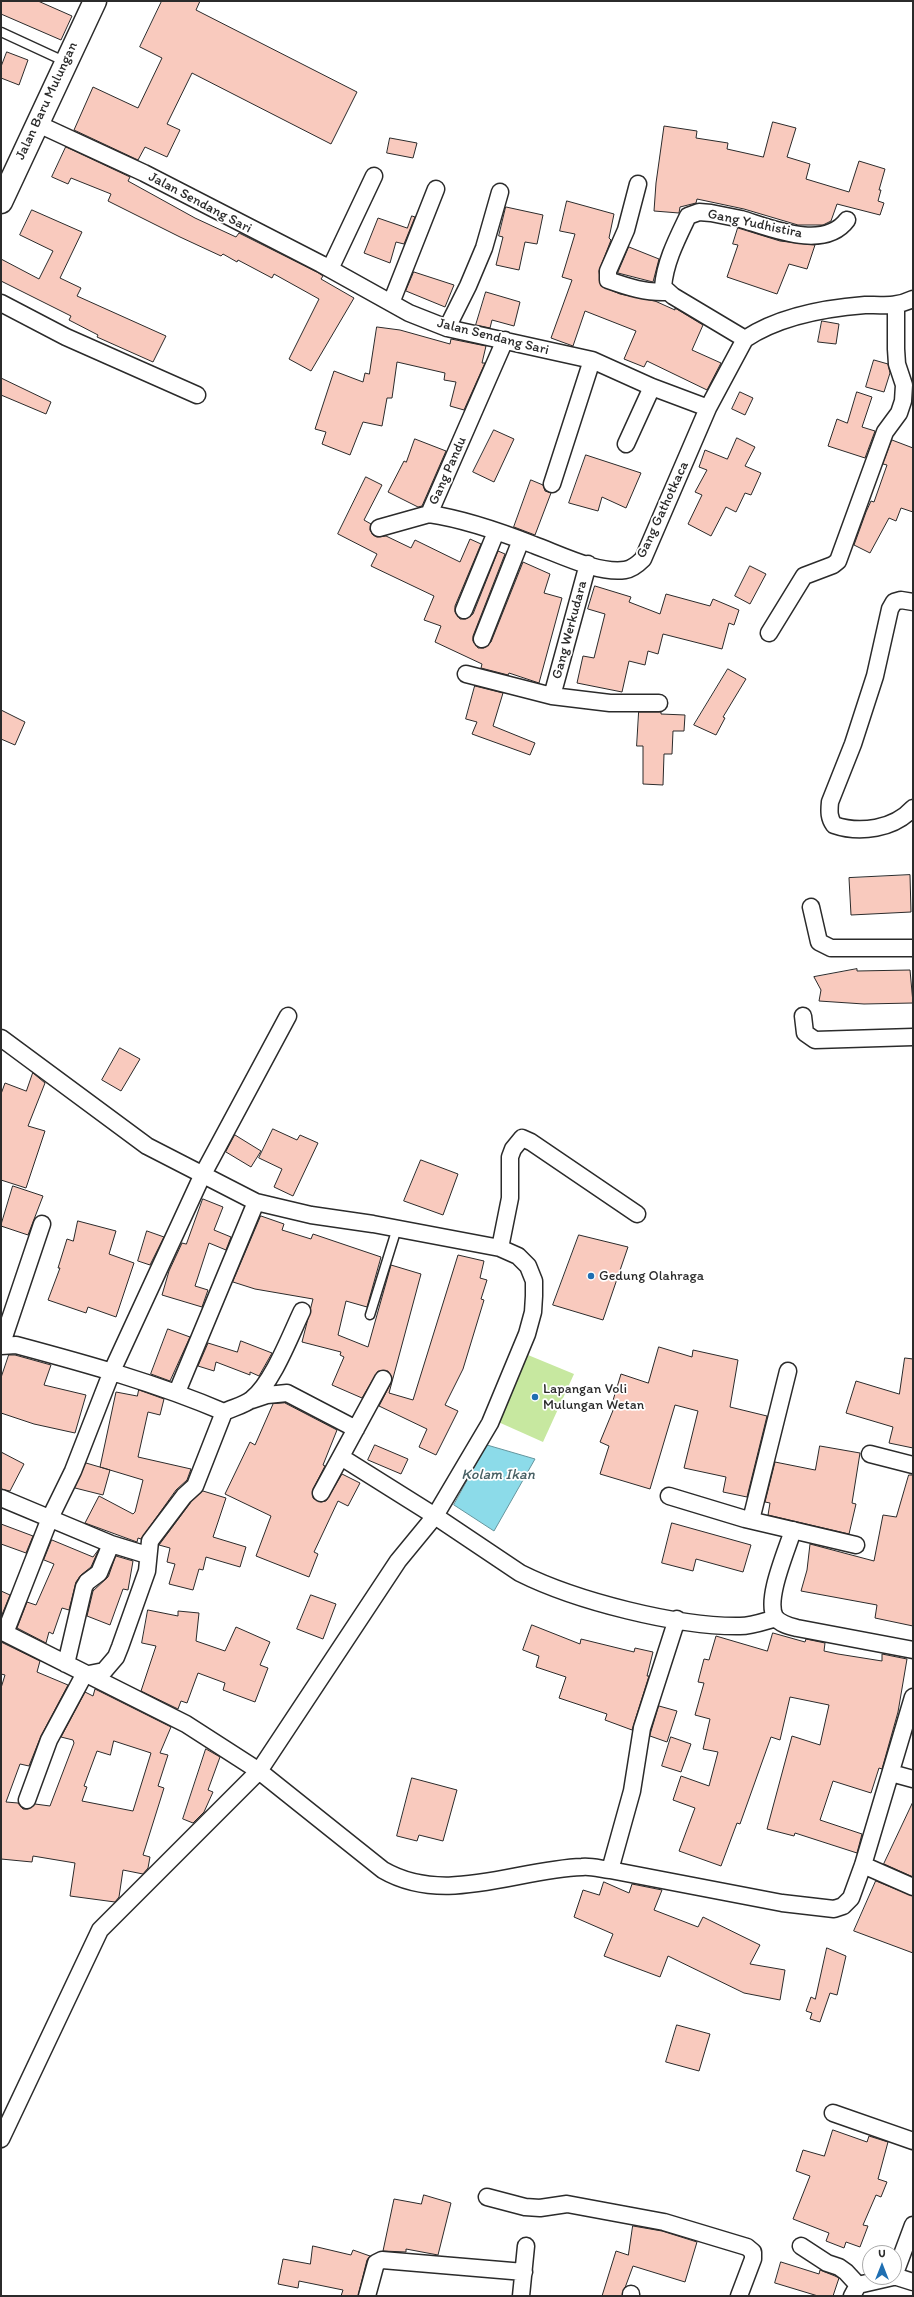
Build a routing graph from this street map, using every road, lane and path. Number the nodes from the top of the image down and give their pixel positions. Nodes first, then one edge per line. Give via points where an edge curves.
1 (95, 1) edge
2 (1, 32) edge
3 (66, 62) junction
4 (38, 124) junction
5 (374, 176) dead end
6 (638, 184) dead end
7 (436, 189) dead end
8 (500, 192) dead end
9 (1, 202) edge
10 (847, 220) dead end
11 (330, 269) junction
12 (667, 292) junction
13 (913, 299) edge
14 (1, 303) edge
15 (391, 303) junction
16 (896, 306) junction
17 (447, 328) junction
18 (745, 339) junction
19 (505, 340) junction
20 (592, 360) junction
21 (652, 387) junction
22 (197, 395) dead end
23 (708, 408) junction
24 (626, 444) dead end
25 (552, 484) dead end
26 (429, 514) junction
27 (379, 528) dead end
28 (496, 532) junction
29 (521, 540) junction
30 (588, 564) junction
31 (913, 602) edge
32 (464, 610) dead end
33 (769, 633) dead end
34 (482, 639) dead end
35 (466, 674) dead end
36 (552, 696) junction
37 (659, 703) dead end
38 (913, 808) edge
39 (810, 908) dead end
40 (913, 948) edge
41 (288, 1016) dead end
42 (802, 1016) dead end
43 (913, 1037) edge
44 (1, 1038) edge
45 (202, 1176) junction
46 (256, 1202) junction
47 (637, 1214) dead end
48 (42, 1224) dead end
49 (397, 1228) junction
50 (500, 1248) junction
51 (302, 1311) dead end
52 (370, 1316) dead end
53 (1, 1346) edge
54 (112, 1371) junction
55 (788, 1371) dead end
56 (382, 1379) dead end
57 (176, 1392) junction
58 (252, 1400) junction
59 (224, 1412) junction
60 (356, 1429) junction
61 (870, 1454) dead end
62 (341, 1457) junction
63 (913, 1465) edge
64 (321, 1493) dead end
65 (669, 1496) dead end
66 (1, 1498) edge
67 (435, 1516) junction
68 (50, 1518) junction
69 (751, 1520) junction
70 (793, 1530) junction
71 (111, 1544) junction
72 (856, 1545) dead end
73 (148, 1555) junction
74 (776, 1618) junction
75 (677, 1619) junction
76 (3, 1632) edge
77 (913, 1650) edge
78 (66, 1664) junction
79 (84, 1674) junction
80 (913, 1697) edge
81 (259, 1771) junction
82 (891, 1773) junction
83 (913, 1779) edge
84 (27, 1800) dead end
85 (863, 1865) junction
86 (610, 1870) junction
87 (913, 1887) edge
88 (832, 2114) dead end
89 (3, 2131) edge
90 (913, 2141) edge
91 (487, 2197) dead end
92 (913, 2225) edge
93 (526, 2246) dead end
94 (801, 2246) dead end
95 (902, 2255) edge
96 (524, 2272) junction
97 (902, 2279) edge
98 (913, 2282) edge
99 (872, 2285) edge
100 (855, 2291) edge
101 (367, 2296) edge
102 (521, 2296) edge
103 (739, 2296) edge

1 - 3 main road, Jalan Baru Mulungan
2 - 3 lane
3 - 4 main road, Jalan Baru Mulungan
4 - 9 main road, Jalan Baru Mulungan
4 - 11 street, Jalan Sendang Sari via 144,173
5 - 11 street
6 - 12 street via 626,230 608,271 608,280 635,290
7 - 15 street
8 - 17 street via 484,248
10 - 12 street, Gang Yudhistira via 836,230 805,236 711,213 699,212 688,216 675,242 664,276 663,287
11 - 15 street, Jalan Sendang Sari
12 - 18 street
13 - 16 street
14 - 22 street via 52,330
15 - 17 street, Jalan Sendang Sari via 409,314
16 - 18 street via 865,306 795,317 755,332
16 - 33 street via 897,364 904,385 899,413 885,432 838,561 834,565 804,576
17 - 19 street, Jalan Sendang Sari
18 - 23 street
19 - 20 street, Jalan Sendang Sari
19 - 26 street, Gang Pandu
20 - 21 street, Jalan Sendang Sari
20 - 25 street
21 - 23 street, Jalan Sendang Sari
21 - 24 street
23 - 30 street, Gang Gathotkaca via 643,559 634,567 625,570
26 - 27 street
26 - 28 street, Gang Pandu
28 - 29 street, Gang Pandu
28 - 32 street
29 - 30 street, Gang Pandu
29 - 34 street
30 - 36 street, Gang Werkudara
31 - 38 street via 894,602 890,609 875,676 853,744 830,802 829,812 834,825 862,830 885,826 906,815
35 - 36 street
36 - 37 street via 610,703
39 - 40 street via 819,942 831,948
41 - 45 street
42 - 43 street via 805,1034 815,1040
44 - 45 street via 147,1146
45 - 46 street
45 - 54 street
46 - 49 street via 311,1215
46 - 57 street
47 - 50 street via 522,1138 510,1157 510,1198
48 - 53 street
49 - 50 street
49 - 52 lane
50 - 67 street via 518,1256 528,1266 534,1281 533,1312 527,1334 490,1423
51 - 58 street via 278,1364
53 - 54 street via 16,1345
54 - 57 street
54 - 68 street via 73,1470
55 - 69 street
56 - 60 street
57 - 59 street
58 - 59 street
58 - 60 street via 286,1393
59 - 73 street via 195,1486 184,1496 150,1540
60 - 62 street
61 - 63 street
62 - 64 street
62 - 67 street
65 - 69 street
66 - 68 street
67 - 75 street via 520,1574 534,1580 605,1604
67 - 81 street via 398,1561
68 - 71 street
68 - 76 street
69 - 70 street
70 - 72 street
70 - 74 street via 774,1595 773,1610
71 - 73 street
71 - 78 street via 99,1574 84,1587
73 - 79 street via 147,1571 116,1657 104,1671
74 - 75 street via 742,1626
74 - 77 street via 797,1628
75 - 86 street via 642,1728 632,1791
76 - 78 street
78 - 79 street
79 - 81 street via 186,1724
79 - 84 street via 49,1740
80 - 82 street
81 - 86 street via 382,1870 412,1882 473,1884 583,1867
81 - 89 street via 100,1930
82 - 83 street
82 - 85 street
85 - 86 street via 851,1898 843,1906 834,1909 782,1903
85 - 87 street
88 - 90 street
91 - 103 street via 525,2207 540,2208 567,2204 664,2222 747,2247 753,2252 753,2259
92 - 95 street
93 - 96 street
94 - 100 street via 821,2260 846,2272
96 - 101 street via 382,2260 376,2263
96 - 102 street
97 - 98 street
99 - 100 street

